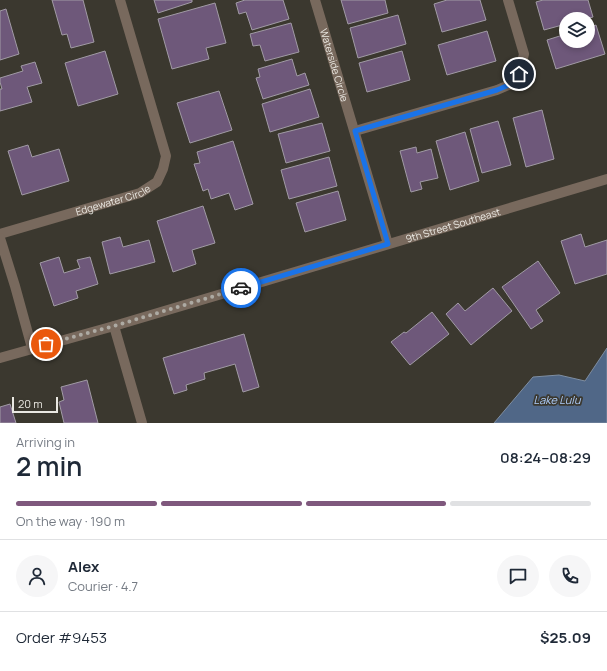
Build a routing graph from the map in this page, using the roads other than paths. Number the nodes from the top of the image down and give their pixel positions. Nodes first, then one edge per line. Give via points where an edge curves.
1 (120, 0) edge
2 (316, 0) edge
3 (508, 0) edge
4 (355, 131) junction
5 (607, 179) edge
6 (0, 234) edge
7 (0, 238) edge
8 (388, 244) junction
9 (114, 326) junction
10 (32, 348) junction
11 (0, 358) edge
12 (142, 423) edge

1 - 6 street, Edgewater Circle via 166,156 157,182 140,194
2 - 4 street, Waterside Circle
3 - 4 street via 524,54 519,74 511,84
4 - 8 street, Waterside Circle
5 - 8 street, 9th Street Southeast
7 - 10 street
8 - 9 street, 9th Street Southeast
9 - 10 street, 9th Street Southeast
9 - 12 street
10 - 11 street, 9th Street Southeast

